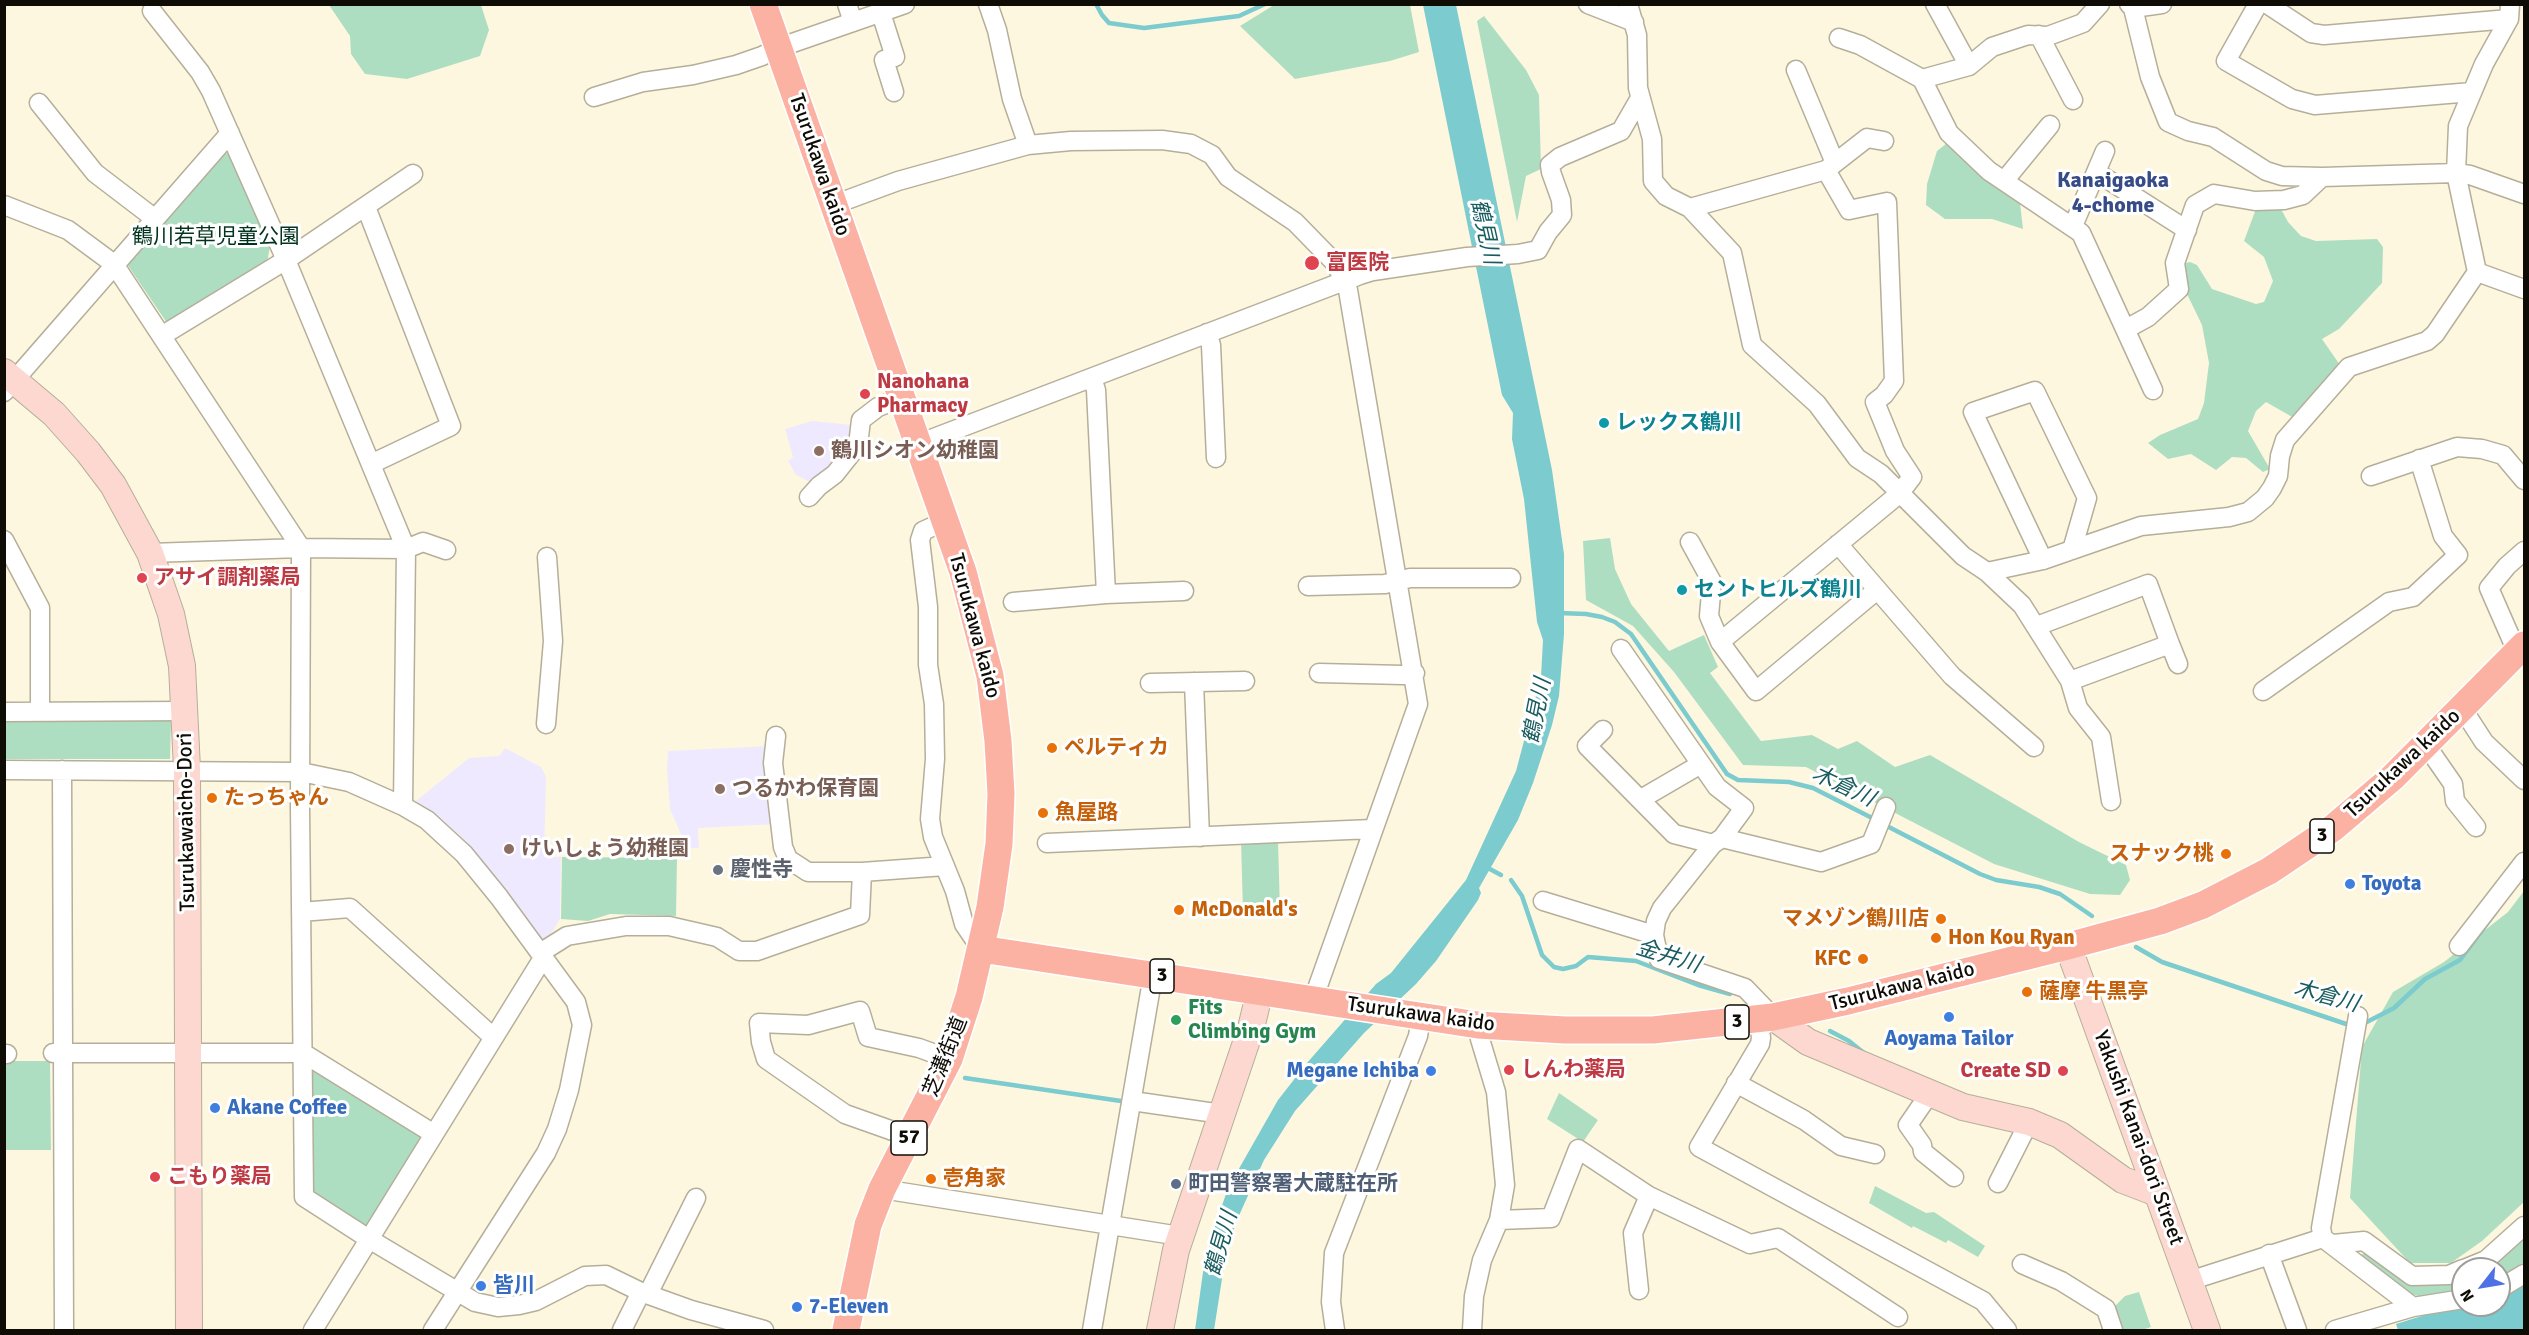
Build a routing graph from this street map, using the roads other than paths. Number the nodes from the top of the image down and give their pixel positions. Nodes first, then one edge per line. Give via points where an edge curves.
1 (763, 4) edge
2 (905, 4) edge
3 (988, 4) edge
4 (1588, 4) edge
5 (1628, 4) edge
6 (1935, 4) edge
7 (2100, 4) edge
8 (2162, 4) edge
9 (2258, 4) edge
10 (2267, 4) edge
11 (2131, 6) edge
12 (152, 11) dead end
13 (2509, 12) edge
14 (850, 13) edge
15 (881, 13) junction
16 (1634, 22) junction
17 (2039, 35) junction
18 (1839, 38) dead end
19 (778, 48) junction
20 (1969, 66) junction
21 (1796, 70) dead end
22 (1922, 79) junction
23 (894, 92) dead end
24 (2472, 92) junction
25 (594, 97) dead end
26 (1640, 98) junction
27 (2073, 100) dead end
28 (39, 103) dead end
29 (2050, 125) dead end
30 (230, 133) junction
31 (1884, 141) dead end
32 (1028, 145) junction
33 (2105, 151) dead end
34 (1830, 166) junction
35 (2096, 172) junction
36 (2456, 173) junction
37 (413, 174) dead end
38 (2322, 177) junction
39 (2004, 181) junction
40 (2524, 194) edge
41 (833, 205) junction
42 (4, 206) edge
43 (366, 207) junction
44 (1690, 208) junction
45 (154, 218) junction
46 (2073, 226) junction
47 (2187, 230) junction
48 (286, 260) junction
49 (114, 264) junction
50 (2477, 272) junction
51 (1344, 280) junction
52 (2524, 289) edge
53 (2126, 329) junction
54 (1207, 333) junction
55 (163, 335) junction
56 (1092, 378) junction
57 (8, 381) edge
58 (2153, 390) dead end
59 (901, 398) junction
60 (918, 444) junction
61 (1216, 458) dead end
62 (2419, 459) junction
63 (371, 464) junction
64 (2371, 476) dead end
65 (2524, 480) edge
66 (1899, 494) junction
67 (809, 497) dead end
68 (945, 521) junction
69 (4, 540) edge
70 (1690, 542) dead end
71 (1838, 544) junction
72 (301, 548) junction
73 (406, 549) junction
74 (446, 550) dead end
75 (2072, 550) junction
76 (2524, 551) edge
77 (150, 554) junction
78 (547, 557) dead end
79 (2043, 560) junction
80 (1987, 572) junction
81 (1511, 578) dead end
82 (1399, 580) junction
83 (1308, 586) dead end
84 (1877, 590) junction
85 (1184, 591) dead end
86 (1106, 594) junction
87 (1013, 602) dead end
88 (2037, 626) junction
89 (1720, 642) junction
90 (2170, 644) junction
91 (2521, 648) edge
92 (1621, 649) dead end
93 (2178, 664) dead end
94 (1319, 673) dead end
95 (1415, 673) junction
96 (1245, 681) dead end
97 (2070, 681) junction
98 (1194, 682) junction
99 (1150, 683) dead end
100 (2263, 691) dead end
101 (2462, 708) junction
102 (186, 711) junction
103 (4, 712) edge
104 (40, 712) junction
105 (546, 724) dead end
106 (1603, 730) dead end
107 (776, 736) dead end
108 (2426, 745) junction
109 (2034, 747) dead end
110 (1701, 764) junction
111 (4, 770) edge
112 (62, 770) junction
113 (187, 770) junction
114 (301, 772) junction
115 (2524, 780) edge
116 (1641, 800) junction
117 (2111, 801) dead end
118 (403, 806) junction
119 (1885, 811) dead end
120 (2476, 826) dead end
121 (1372, 829) junction
122 (1200, 837) junction
123 (1718, 841) junction
124 (1047, 843) dead end
125 (2524, 862) edge
126 (945, 866) junction
127 (862, 872) junction
128 (1543, 902) dead end
129 (301, 912) junction
130 (1654, 935) junction
131 (2068, 946) junction
132 (2459, 946) dead end
133 (981, 949) junction
134 (541, 955) junction
135 (1153, 975) junction
136 (1260, 991) junction
137 (1313, 1000) junction
138 (1410, 1015) junction
139 (2358, 1016) dead end
140 (1766, 1018) junction
141 (1478, 1024) junction
142 (493, 1037) junction
143 (57, 1053) junction
144 (188, 1053) junction
145 (303, 1053) junction
146 (949, 1059) junction
147 (1736, 1083) junction
148 (1930, 1093) junction
149 (1132, 1101) junction
150 (1222, 1114) junction
151 (2029, 1122) junction
152 (434, 1134) junction
153 (910, 1137) junction
154 (1875, 1154) dead end
155 (1954, 1177) dead end
156 (1998, 1183) dead end
157 (882, 1189) junction
158 (2157, 1193) junction
159 (1649, 1196) junction
160 (696, 1198) dead end
161 (1499, 1220) junction
162 (1110, 1225) junction
163 (2524, 1226) edge
164 (1180, 1236) junction
165 (369, 1239) junction
166 (2328, 1241) junction
167 (2269, 1254) junction
168 (2489, 1257) edge
169 (2022, 1263) dead end
170 (2451, 1274) edge
171 (2524, 1274) edge
172 (2189, 1281) junction
173 (2511, 1282) edge
174 (1639, 1290) dead end
175 (457, 1293) junction
176 (644, 1293) junction
177 (2451, 1301) edge
178 (2413, 1307) junction
179 (1898, 1317) dead end
180 (2356, 1327) edge
181 (64, 1330) edge
182 (189, 1330) edge
183 (313, 1330) edge
184 (433, 1330) edge
185 (622, 1330) edge
186 (765, 1330) edge
187 (846, 1330) edge
188 (1092, 1330) edge
189 (1160, 1330) edge
190 (1335, 1330) edge
191 (1472, 1330) edge
192 (2007, 1330) edge
193 (2113, 1330) edge
194 (2207, 1330) edge
195 (2297, 1330) edge
196 (2335, 1330) edge

1 - 19 main road, Tsurukawa kaido
2 - 15 street
3 - 32 street
4 - 16 street
5 - 16 street
6 - 20 street
7 - 17 street via 2083,23 2048,36
8 - 11 street
9 - 24 street via 2226,61 2292,99 2315,105
10 - 13 street via 2312,33 2324,35
11 - 38 street via 2150,77 2168,122 2213,137 2266,171 2282,176
12 - 30 street via 200,72
13 - 24 street
14 - 15 street
14 - 19 street
15 - 23 street via 895,57 884,60
16 - 26 street
17 - 20 street via 1992,47
17 - 27 street
18 - 22 street via 1860,45
19 - 25 street via 736,65 642,82
19 - 41 main road, Tsurukawa kaido
20 - 22 street
21 - 34 street
22 - 39 street via 1949,133
24 - 36 street via 2458,126
26 - 44 street via 1652,139 1653,181 1666,196
26 - 51 street via 1621,130 1560,157 1551,165 1562,216 1538,250 1373,271
28 - 45 street via 95,173
29 - 39 street
30 - 45 street
30 - 48 street
31 - 34 street via 1867,138
32 - 41 street via 898,181
32 - 51 street via 1162,140 1191,144 1212,155 1228,177 1295,222 1336,264
33 - 35 street
34 - 44 street
34 - 66 street via 1849,210 1887,202 1894,381 1875,402 1895,451 1912,477
35 - 46 street
35 - 47 street
36 - 38 street
36 - 40 street
36 - 50 street
37 - 43 street
38 - 47 street via 2303,195 2284,200 2255,201 2214,195 2195,205
39 - 46 street
41 - 59 main road, Tsurukawa kaido
42 - 49 street via 68,230
43 - 48 street
43 - 63 street via 451,426
44 - 66 street via 1732,253 1752,345 1817,404 1857,458 1881,474
45 - 49 street
46 - 53 street via 2081,233
47 - 53 street via 2175,263 2179,289 2148,317
48 - 55 street
48 - 63 street
49 - 55 street
49 - 57 street
50 - 52 street
50 - 75 street via 2427,341 2349,367 2285,440 2272,488 2248,512 2141,526
51 - 54 street
51 - 82 street
53 - 58 street
54 - 56 street
54 - 61 street via 1211,345
55 - 72 street
56 - 60 street
56 - 86 street via 1096,390
57 - 77 street, Tsurukawaicho-Dori via 54,414 88,452 113,485
59 - 60 main road, Tsurukawa kaido
59 - 67 street via 878,407 861,420 858,445 836,474
60 - 68 main road, Tsurukawa kaido
62 - 64 street
62 - 65 street via 2457,447 2482,449 2503,455
62 - 100 street via 2443,536 2458,555 2413,597 2389,602
63 - 73 street
66 - 71 street
66 - 80 street via 1963,556
68 - 126 street via 923,531 920,540 928,606 927,665 934,704 930,819
68 - 133 main road, Tsurukawa kaido via 983,644 998,741 999,844
69 - 104 street via 40,608
70 - 89 street via 1712,582 1709,615
71 - 84 street
71 - 89 street
72 - 73 street
72 - 77 street
72 - 114 street
73 - 74 street via 423,542
73 - 118 street
75 - 79 street
75 - 79 street via 2087,498 2036,391 1973,412
76 - 91 street via 2489,588
77 - 102 street, Tsurukawaicho-Dori via 173,624
78 - 105 street via 553,641
79 - 80 street
80 - 88 street via 2022,604
81 - 82 street
82 - 83 street via 1385,584
82 - 95 street
84 - 89 street via 1756,691
84 - 109 street via 1952,676
85 - 86 street
86 - 87 street
88 - 90 street via 2148,584
88 - 97 street
90 - 93 street
90 - 97 street
91 - 101 main road, Tsurukawa kaido / 3
92 - 110 street
94 - 95 street
95 - 121 street via 1418,704
96 - 98 street
97 - 117 street via 2078,708 2101,737
98 - 99 street
98 - 122 street
101 - 108 main road, Tsurukawa kaido / 3
101 - 115 street via 2484,742
102 - 104 street
102 - 113 street, Tsurukawaicho-Dori
103 - 104 street
106 - 116 street via 1587,746
107 - 127 street via 773,763 783,847 788,859 808,872
108 - 120 street via 2453,784 2453,811
108 - 131 main road, Tsurukawa kaido / 3 via 2334,828 2269,871 2203,905
110 - 116 street
110 - 123 street via 1717,787 1744,808
111 - 112 street
112 - 113 street
112 - 143 street
113 - 114 street
113 - 144 street, Tsurukawaicho-Dori
114 - 118 street via 349,782
114 - 129 street
116 - 123 street via 1674,834
118 - 134 street via 427,820 464,854
119 - 123 street via 1871,844 1821,862
121 - 122 street
121 - 137 street
122 - 124 street
123 - 130 street via 1662,908
125 - 132 street
126 - 127 street
126 - 133 street via 964,924
127 - 134 street via 860,915 756,951 740,951 717,937 669,926 626,926 567,936
128 - 130 street
129 - 142 street via 350,908
129 - 145 street
130 - 140 street via 1659,959 1745,988
131 - 140 main road, Tsurukawa kaido / 3
131 - 158 street, Yakushi Kanai-dori Street
133 - 135 main road, Tsurukawa kaido / 3
133 - 146 main road, 芝溝街道 / 57
134 - 142 street
134 - 175 street via 576,1002 582,1025 569,1090 546,1153
135 - 136 main road, Tsurukawa kaido / 3
135 - 149 street
136 - 137 main road, Tsurukawa kaido / 3
136 - 150 street
137 - 138 main road, Tsurukawa kaido / 3
138 - 141 main road, Tsurukawa kaido / 3
138 - 190 street via 1418,1036 1334,1253 1331,1302
139 - 166 street via 2321,1228
140 - 141 main road, Tsurukawa kaido / 3 via 1653,1030
140 - 147 street via 1760,1044
140 - 148 street via 1808,1042
141 - 161 street via 1496,1092 1501,1129 1505,1185
142 - 152 street
143 - 144 street
143 - 181 street
144 - 145 street
144 - 182 street, Tsurukawaicho-Dori
145 - 152 street
145 - 165 street via 304,1197
146 - 153 main road, 芝溝街道 / 57
146 - 153 street via 868,1037 860,1011 808,1025 759,1023 766,1059 845,1114
147 - 154 street via 1804,1120 1841,1146
147 - 192 street via 1699,1147 1983,1301
148 - 151 street via 1963,1107
148 - 155 street via 1908,1125 1916,1134 1919,1159
149 - 150 street
149 - 162 street
150 - 164 street
151 - 156 street
151 - 158 street via 2060,1135 2123,1180
152 - 165 street
153 - 157 main road, 芝溝街道 / 57
157 - 162 street
157 - 187 main road, 芝溝街道 / 57 via 868,1225
158 - 172 street, Yakushi Kanai-dori Street
159 - 161 street via 1578,1149 1551,1218
159 - 174 street via 1633,1233
159 - 179 street via 1750,1244 1778,1238
160 - 176 street
161 - 191 street via 1482,1260
162 - 164 street
162 - 188 street
163 - 168 street
164 - 189 street
165 - 175 street
165 - 183 street
166 - 167 street
166 - 170 street via 2364,1241 2412,1276
166 - 178 street
167 - 172 street
167 - 195 street
169 - 193 street via 2106,1309
171 - 173 street
172 - 194 street, Yakushi Kanai-dori Street
175 - 176 street via 498,1307 519,1305 536,1301 585,1275 606,1275
175 - 184 street
176 - 185 street
176 - 186 street
177 - 178 street
178 - 180 street
180 - 196 street

